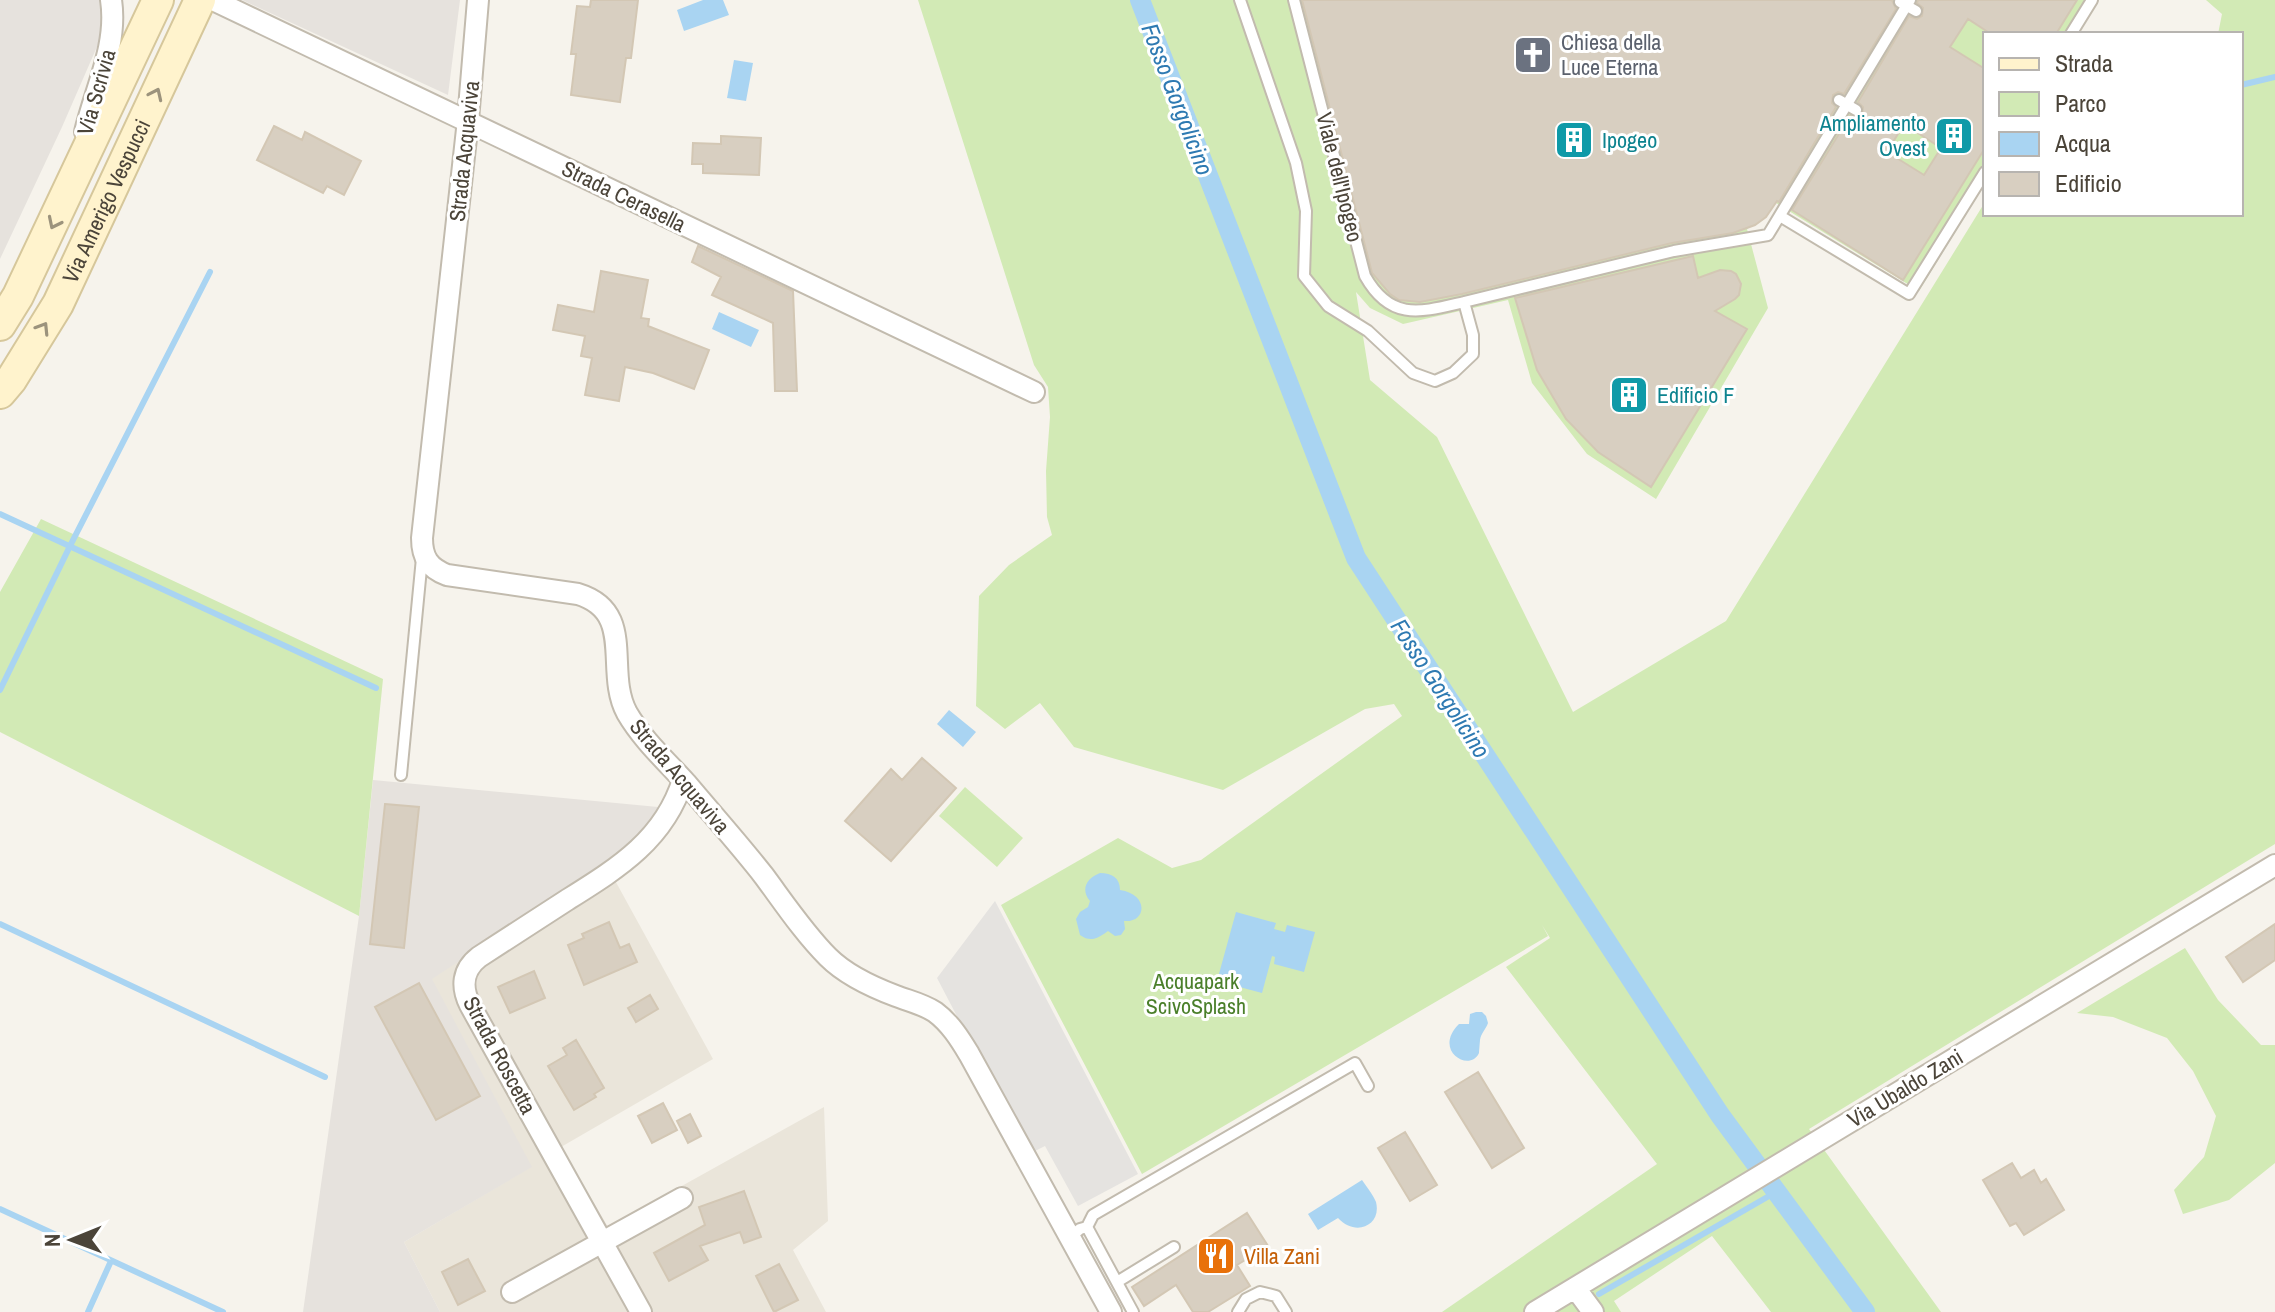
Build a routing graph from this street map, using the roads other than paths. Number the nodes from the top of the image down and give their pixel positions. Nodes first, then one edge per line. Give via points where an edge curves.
1 (111, 0) edge
2 (158, 0) edge
3 (200, 0) edge
4 (213, 0) edge
5 (478, 0) edge
6 (1240, 0) edge
7 (1294, 0) edge
8 (2092, 0) edge
9 (1908, 4) edge
10 (2072, 32) edge
11 (468, 120) junction
12 (1983, 175) edge
13 (73, 184) junction
14 (1780, 216) junction
15 (1464, 302) junction
16 (0, 325) edge
17 (1034, 392) dead end
18 (0, 393) edge
19 (423, 552) junction
20 (401, 775) dead end
21 (683, 780) junction
22 (2275, 865) edge
23 (1368, 1086) dead end
24 (682, 1198) dead end
25 (1078, 1232) junction
26 (603, 1242) junction
27 (1174, 1247) dead end
28 (1117, 1282) junction
29 (1576, 1289) junction
30 (512, 1292) dead end
31 (641, 1312) edge
32 (1111, 1312) edge
33 (1133, 1312) edge
34 (1238, 1312) edge
35 (1286, 1312) edge
36 (1535, 1312) edge
37 (1593, 1312) edge

1 - 13 street, Via Scrivia via 112,37
2 - 13 street, Via Amerigo Vespucci
18 -> 3 street, Via Amerigo Vespucci via 58,304
4 - 11 street, Strada Cerasella
5 - 11 street, Strada Acquaviva
6 - 15 lane via 1296,163 1306,211 1304,276 1328,306 1368,331 1413,373 1435,381 1473,354
7 - 15 lane, Viale dell'Ipogeo via 1365,276 1374,291 1398,308 1414,312
8 - 10 lane
9 - 14 lane
11 - 17 street, Strada Cerasella
11 - 19 street, Strada Acquaviva
12 - 14 lane via 1909,294
13 -> 16 street, Via Amerigo Vespucci
14 - 15 lane, Viale dell'Ipogeo via 1768,235 1674,251
19 - 20 lane
19 - 21 street, Strada Acquaviva via 431,567 447,575 578,594 603,606 615,636 624,707
21 - 25 street, Strada Acquaviva via 828,957 877,988 926,1007 951,1026
21 - 26 street, Strada Roscetta via 652,837 621,866 479,957 465,977 470,1005
22 - 29 street, Via Ubaldo Zani
23 - 25 lane via 1355,1063 1093,1215
24 - 26 street
25 - 28 lane
25 - 32 street, Strada Acquaviva
26 - 30 street
26 - 31 street, Strada Roscetta
27 - 28 lane
28 - 33 lane
29 - 36 street, Via Ubaldo Zani
29 - 37 street
34 - 35 lane via 1246,1299 1260,1292 1276,1296

